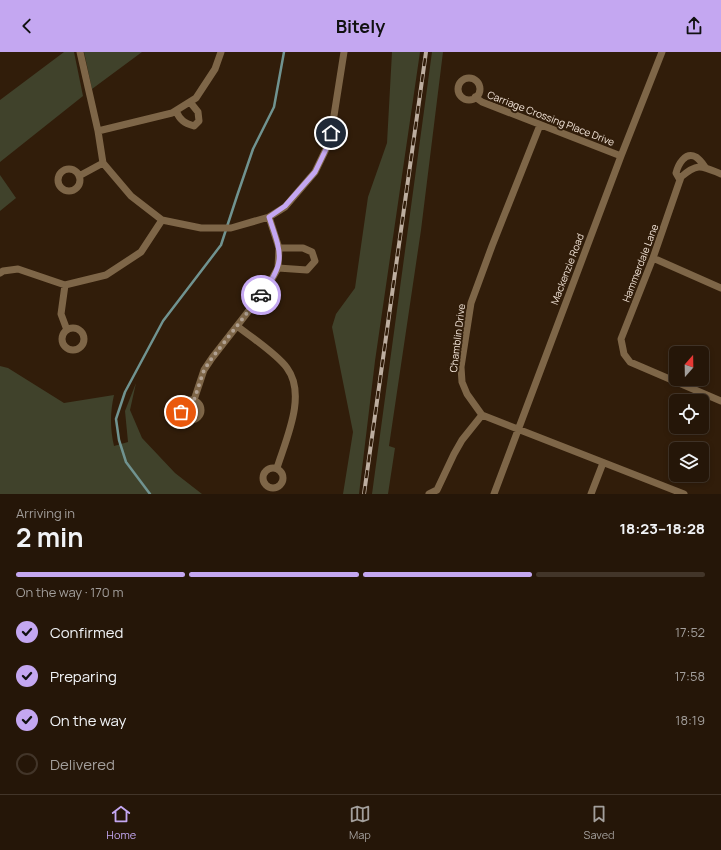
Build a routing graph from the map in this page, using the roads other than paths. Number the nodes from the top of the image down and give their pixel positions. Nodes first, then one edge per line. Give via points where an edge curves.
1 (80, 52) edge
2 (221, 52) edge
3 (344, 52) edge
4 (662, 52) edge
5 (475, 97) dead end
6 (190, 102) junction
7 (176, 111) junction
8 (540, 125) junction
9 (98, 131) junction
10 (621, 156) junction
11 (103, 163) junction
12 (705, 167) junction
13 (721, 174) edge
14 (79, 176) dead end
15 (680, 180) junction
16 (269, 217) junction
17 (162, 220) junction
18 (279, 248) junction
19 (653, 258) junction
20 (278, 268) junction
21 (0, 273) edge
22 (65, 285) junction
23 (721, 288) edge
24 (237, 326) junction
25 (67, 330) dead end
26 (194, 400) dead end
27 (721, 402) edge
28 (482, 415) junction
29 (518, 429) junction
30 (603, 462) junction
31 (277, 468) dead end
32 (680, 493) edge
33 (429, 494) edge
34 (494, 494) edge
35 (591, 494) edge

1 - 9 street
2 - 6 street via 215,69 196,98
3 - 16 street via 330,141 315,172 285,206
4 - 10 street, Mackenzie Road
5 - 8 street, Carriage Crossing Place Drive
6 - 7 street
6 - 7 street via 198,112 199,121 194,126 179,119
7 - 9 street
8 - 10 street, Carriage Crossing Place Drive
8 - 28 street, Chamblin Drive via 471,304 461,367 462,382
9 - 11 street
10 - 29 street, Mackenzie Road
11 - 14 street
11 - 17 street via 131,196
12 - 13 street
12 - 15 street, Hammerdale Lane via 690,169
12 - 15 street, Hammerdale Lane via 696,157 684,159 678,165 676,173
15 - 19 street, Hammerdale Lane
16 - 17 street via 232,228 201,228
16 - 18 street
17 - 22 street via 141,252 106,275
18 - 20 street
18 - 20 street via 303,248 312,252 315,261 307,270
19 - 23 street
19 - 27 street, Hammerdale Lane via 621,339 624,354 630,362
20 - 24 street via 268,286
21 - 22 street via 18,269
22 - 25 street via 61,314
24 - 26 street via 204,370
24 - 31 street via 279,360 287,368 294,383 295,405
28 - 29 street
28 - 33 street via 462,440 437,490
29 - 30 street
29 - 34 street, Mackenzie Road
30 - 32 street
30 - 35 street

